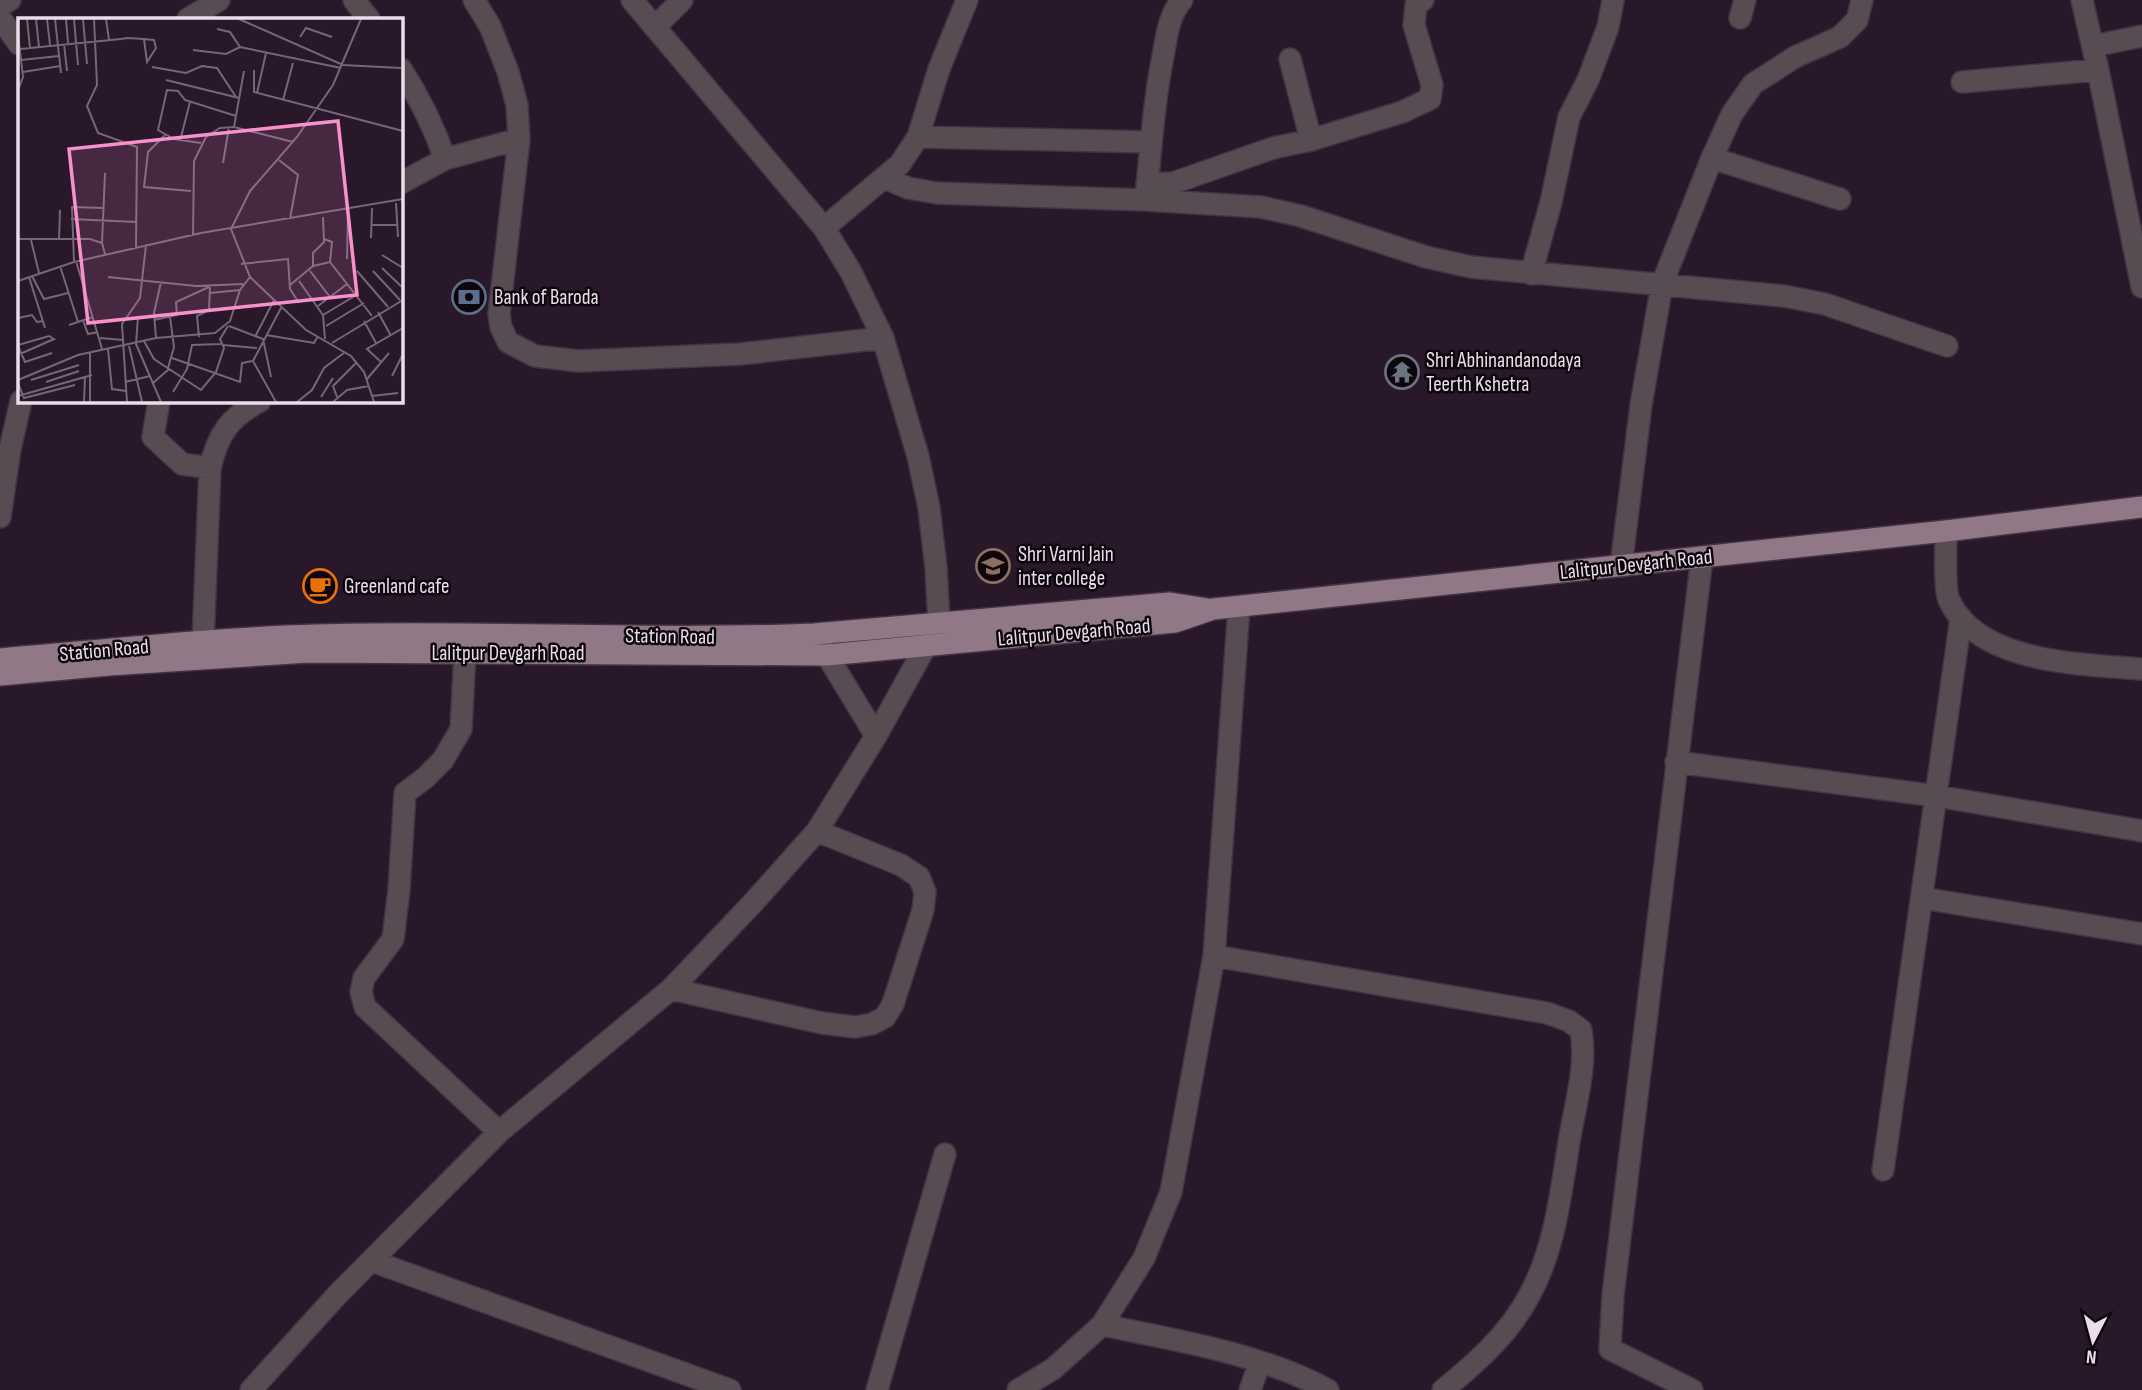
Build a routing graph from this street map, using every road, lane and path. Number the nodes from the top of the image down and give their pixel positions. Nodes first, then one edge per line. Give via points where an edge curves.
1 (10, 0) edge
2 (354, 0) edge
3 (474, 0) edge
4 (632, 0) edge
5 (682, 0) edge
6 (967, 0) edge
7 (1182, 0) edge
8 (1423, 0) edge
9 (1613, 0) edge
10 (1862, 0) edge
11 (2082, 0) edge
12 (0, 5) edge
13 (215, 9) edge
14 (0, 18) edge
15 (191, 18) edge
16 (368, 18) edge
17 (655, 27) junction
18 (2142, 36) edge
19 (18, 43) edge
20 (2093, 46) junction
21 (1290, 60) dead end
22 (2098, 70) junction
23 (402, 71) edge
24 (1962, 82) dead end
25 (918, 137) junction
26 (519, 139) junction
27 (1311, 140) junction
28 (1151, 142) junction
29 (1713, 158) junction
30 (445, 159) junction
31 (885, 178) junction
32 (402, 182) edge
33 (1146, 192) junction
34 (1840, 199) dead end
35 (824, 228) junction
36 (1531, 274) junction
37 (1662, 284) junction
38 (2142, 287) edge
39 (883, 338) junction
40 (1947, 346) dead end
41 (21, 402) edge
42 (159, 402) edge
43 (258, 402) edge
44 (210, 468) junction
45 (2142, 507) edge
46 (0, 517) edge
47 (1945, 531) junction
48 (1702, 557) junction
49 (1621, 566) junction
50 (1239, 607) junction
51 (1213, 610) junction
52 (1961, 618) junction
53 (939, 622) junction
54 (814, 634) junction
55 (203, 642) junction
56 (925, 646) junction
57 (465, 653) junction
58 (827, 655) junction
59 (0, 659) edge
60 (2142, 669) edge
61 (0, 675) edge
62 (876, 736) junction
63 (1676, 762) junction
64 (1937, 796) junction
65 (817, 831) junction
66 (2142, 831) edge
67 (1922, 898) junction
68 (2142, 934) edge
69 (1214, 956) junction
70 (671, 989) junction
71 (499, 1132) junction
72 (945, 1154) dead end
73 (1883, 1170) dead end
74 (372, 1261) junction
75 (1102, 1325) junction
76 (1260, 1363) junction
77 (251, 1390) edge
78 (730, 1390) edge
79 (877, 1390) edge
80 (1018, 1390) edge
81 (1250, 1390) edge
82 (1328, 1390) edge
83 (1443, 1390) edge
84 (1692, 1390) edge

1 - 12 street
2 - 16 street
3 - 26 street via 508,72
4 - 17 street
5 - 17 street
6 - 25 street
7 - 28 street via 1169,23
8 - 27 street via 1416,5 1413,25 1432,85 1430,99
9 - 36 street via 1608,27 1569,117
10 - 29 street via 1857,20 1840,37 1795,57 1753,84 1732,114
11 - 20 street
13 - 15 street
14 - 19 street
17 - 35 street
18 - 20 street
20 - 22 street
21 - 27 street
22 - 24 street
22 - 38 street
23 - 30 street
25 - 28 street
25 - 31 street
26 - 30 street
26 - 39 street via 499,314 508,342 536,356 579,361 740,354
27 - 33 street via 1273,148
28 - 33 street
29 - 34 street
29 - 37 street
30 - 32 street
31 - 33 street via 937,193
31 - 35 street
33 - 36 street via 1261,207 1426,257
35 - 39 street
36 - 37 street
37 - 40 street via 1825,304
37 - 49 street
39 - 53 street via 929,508
41 - 46 street
42 - 44 street via 153,437 182,464
43 - 44 street via 225,428
44 - 55 street
45 - 47 main road, Lalitpur Devgarh Road
47 - 48 main road, Lalitpur Devgarh Road
47 - 52 street via 1947,598
48 - 49 main road, Lalitpur Devgarh Road
48 - 63 street
49 - 50 main road, Lalitpur Devgarh Road
50 - 51 main road, Lalitpur Devgarh Road
50 - 69 street
51 - 53 main road, Station Road via 1170,603
51 - 56 main road, Lalitpur Devgarh Road via 1175,622
52 - 60 street via 2005,647 2055,662
52 - 64 street
53 - 54 main road, Station Road
53 - 56 street
54 - 55 main road, Station Road via 426,633
54 - 58 street
55 - 59 main road, Station Road
56 - 58 main road, Lalitpur Devgarh Road
56 - 62 street
57 - 58 main road, Lalitpur Devgarh Road
57 - 61 main road, Lalitpur Devgarh Road via 308,652
57 - 71 street via 461,729 443,760 405,793 393,939 364,978 361,992 365,1007
58 - 62 street
62 - 65 street
63 - 64 street
63 - 84 street via 1610,1349
64 - 66 street
64 - 67 street
65 - 70 street
65 - 70 street via 901,865 919,877 925,892 897,992 885,1017 855,1027 822,1023
67 - 68 street
67 - 73 street
69 - 75 street via 1171,1192 1144,1258
69 - 83 street via 1547,1013 1581,1030 1580,1079 1546,1258 1529,1297 1503,1334
70 - 71 street
71 - 74 street
72 - 79 street
74 - 77 street
74 - 78 street
75 - 76 street
75 - 80 street via 1053,1369
76 - 81 street
76 - 82 street

